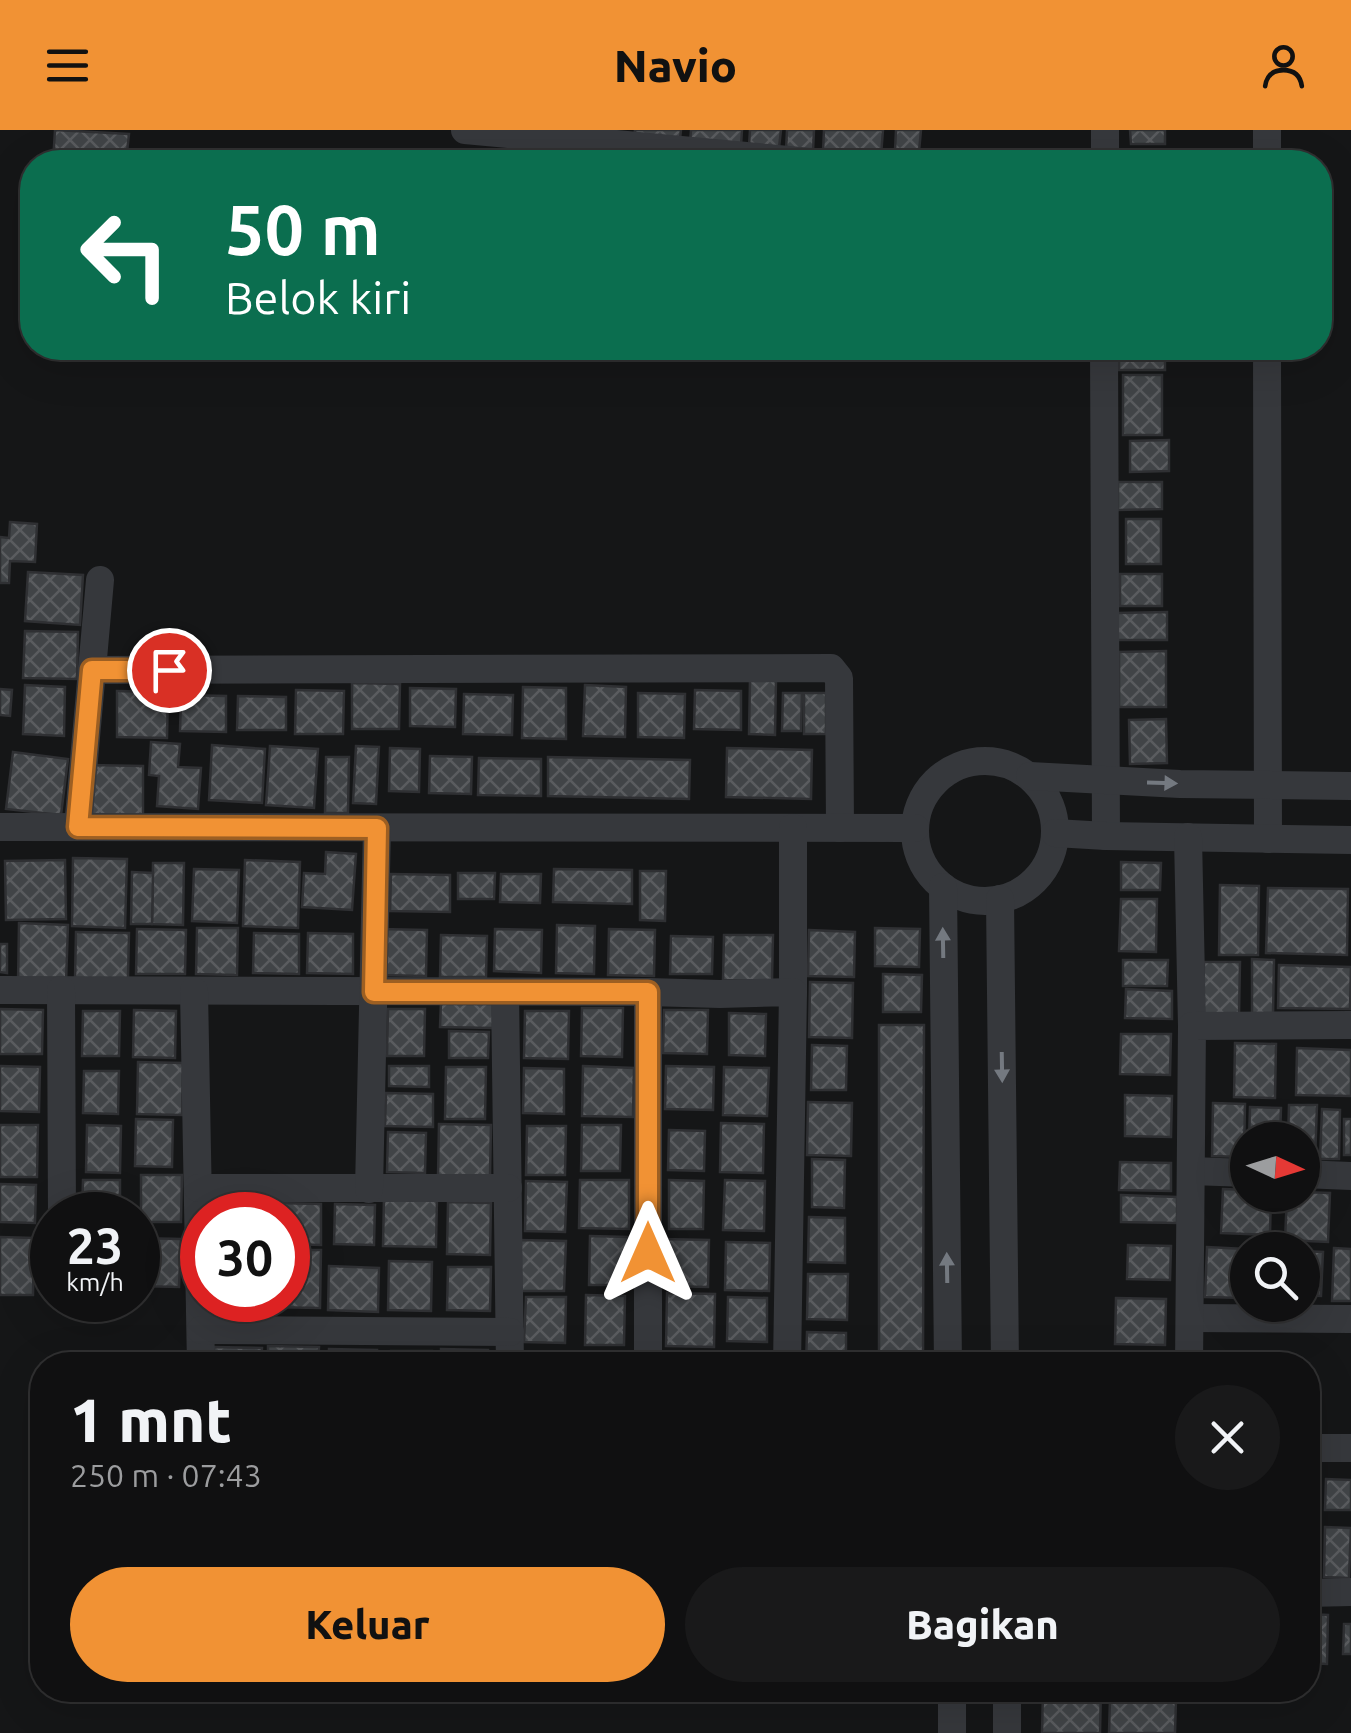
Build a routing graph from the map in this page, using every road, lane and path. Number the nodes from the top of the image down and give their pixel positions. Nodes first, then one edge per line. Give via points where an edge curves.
1 (465, 130) edge
2 (622, 137) edge
3 (720, 150) edge
4 (1104, 360) edge
5 (1267, 360) edge
6 (100, 580) dead end
7 (92, 670) junction
8 (1030, 776) junction
9 (1105, 781) junction
10 (1268, 784) junction
11 (1351, 786) edge
12 (0, 827) edge
13 (78, 827) junction
14 (377, 828) junction
15 (793, 828) junction
16 (840, 828) junction
17 (915, 828) junction
18 (1056, 833) junction
19 (1106, 836) junction
20 (1188, 837) junction
21 (1268, 838) junction
22 (1351, 840) edge
23 (942, 887) junction
24 (1000, 900) junction
25 (0, 990) edge
26 (61, 990) junction
27 (194, 990) junction
28 (374, 992) junction
29 (505, 992) junction
30 (648, 992) junction
31 (793, 992) junction
32 (1192, 1026) junction
33 (1351, 1026) edge
34 (1191, 1171) junction
35 (1230, 1172) edge
36 (1320, 1175) edge
37 (1351, 1176) edge
38 (198, 1188) junction
39 (508, 1188) junction
40 (369, 1190) junction
41 (62, 1192) edge
42 (1190, 1318) junction
43 (1351, 1319) edge
44 (201, 1330) junction
45 (510, 1332) junction
46 (202, 1352) edge
47 (510, 1352) edge
48 (648, 1352) edge
49 (787, 1352) edge
50 (948, 1352) edge
51 (1005, 1352) edge
52 (1189, 1352) edge
53 (1320, 1448) edge
54 (1351, 1448) edge
55 (1320, 1592) edge
56 (1351, 1592) edge
57 (952, 1702) edge
58 (1007, 1702) edge
59 (952, 1733) edge
60 (1007, 1733) edge

1 - 2 street
2 - 3 street
4 - 9 street
5 - 10 street
6 - 7 street
7 - 13 street
7 - 16 street via 831,668 839,678
8 - 9 street
8 - 17 street via 989,760 967,762 930,786
8 - 18 street via 1044,792
9 -> 10 street
9 - 19 street
10 - 11 street
10 - 21 street
12 - 13 street
13 - 14 street
14 - 15 street
14 - 28 street
15 - 16 street
15 - 31 street
16 - 17 street
17 - 23 street via 922,860
18 - 19 street
18 - 24 street via 1039,876
19 - 20 street
20 - 21 street
20 - 32 street
21 - 22 street
23 - 24 street via 960,897
50 -> 23 street
24 -> 51 street
25 - 26 street
26 - 27 street
26 - 41 street
27 - 28 street
27 - 38 street
28 - 29 street
28 - 40 street
29 - 30 street
29 - 39 street
30 - 31 street
30 - 48 street
31 - 49 street
32 - 33 street
32 - 34 street
34 - 35 street
34 - 42 street
36 - 37 street
38 - 40 street
38 - 44 street
39 - 40 street
39 - 45 street
42 - 43 street
42 - 52 street
44 - 45 street
44 - 46 street
45 - 47 street
53 - 54 street
55 - 56 street
57 - 59 street
58 - 60 street

